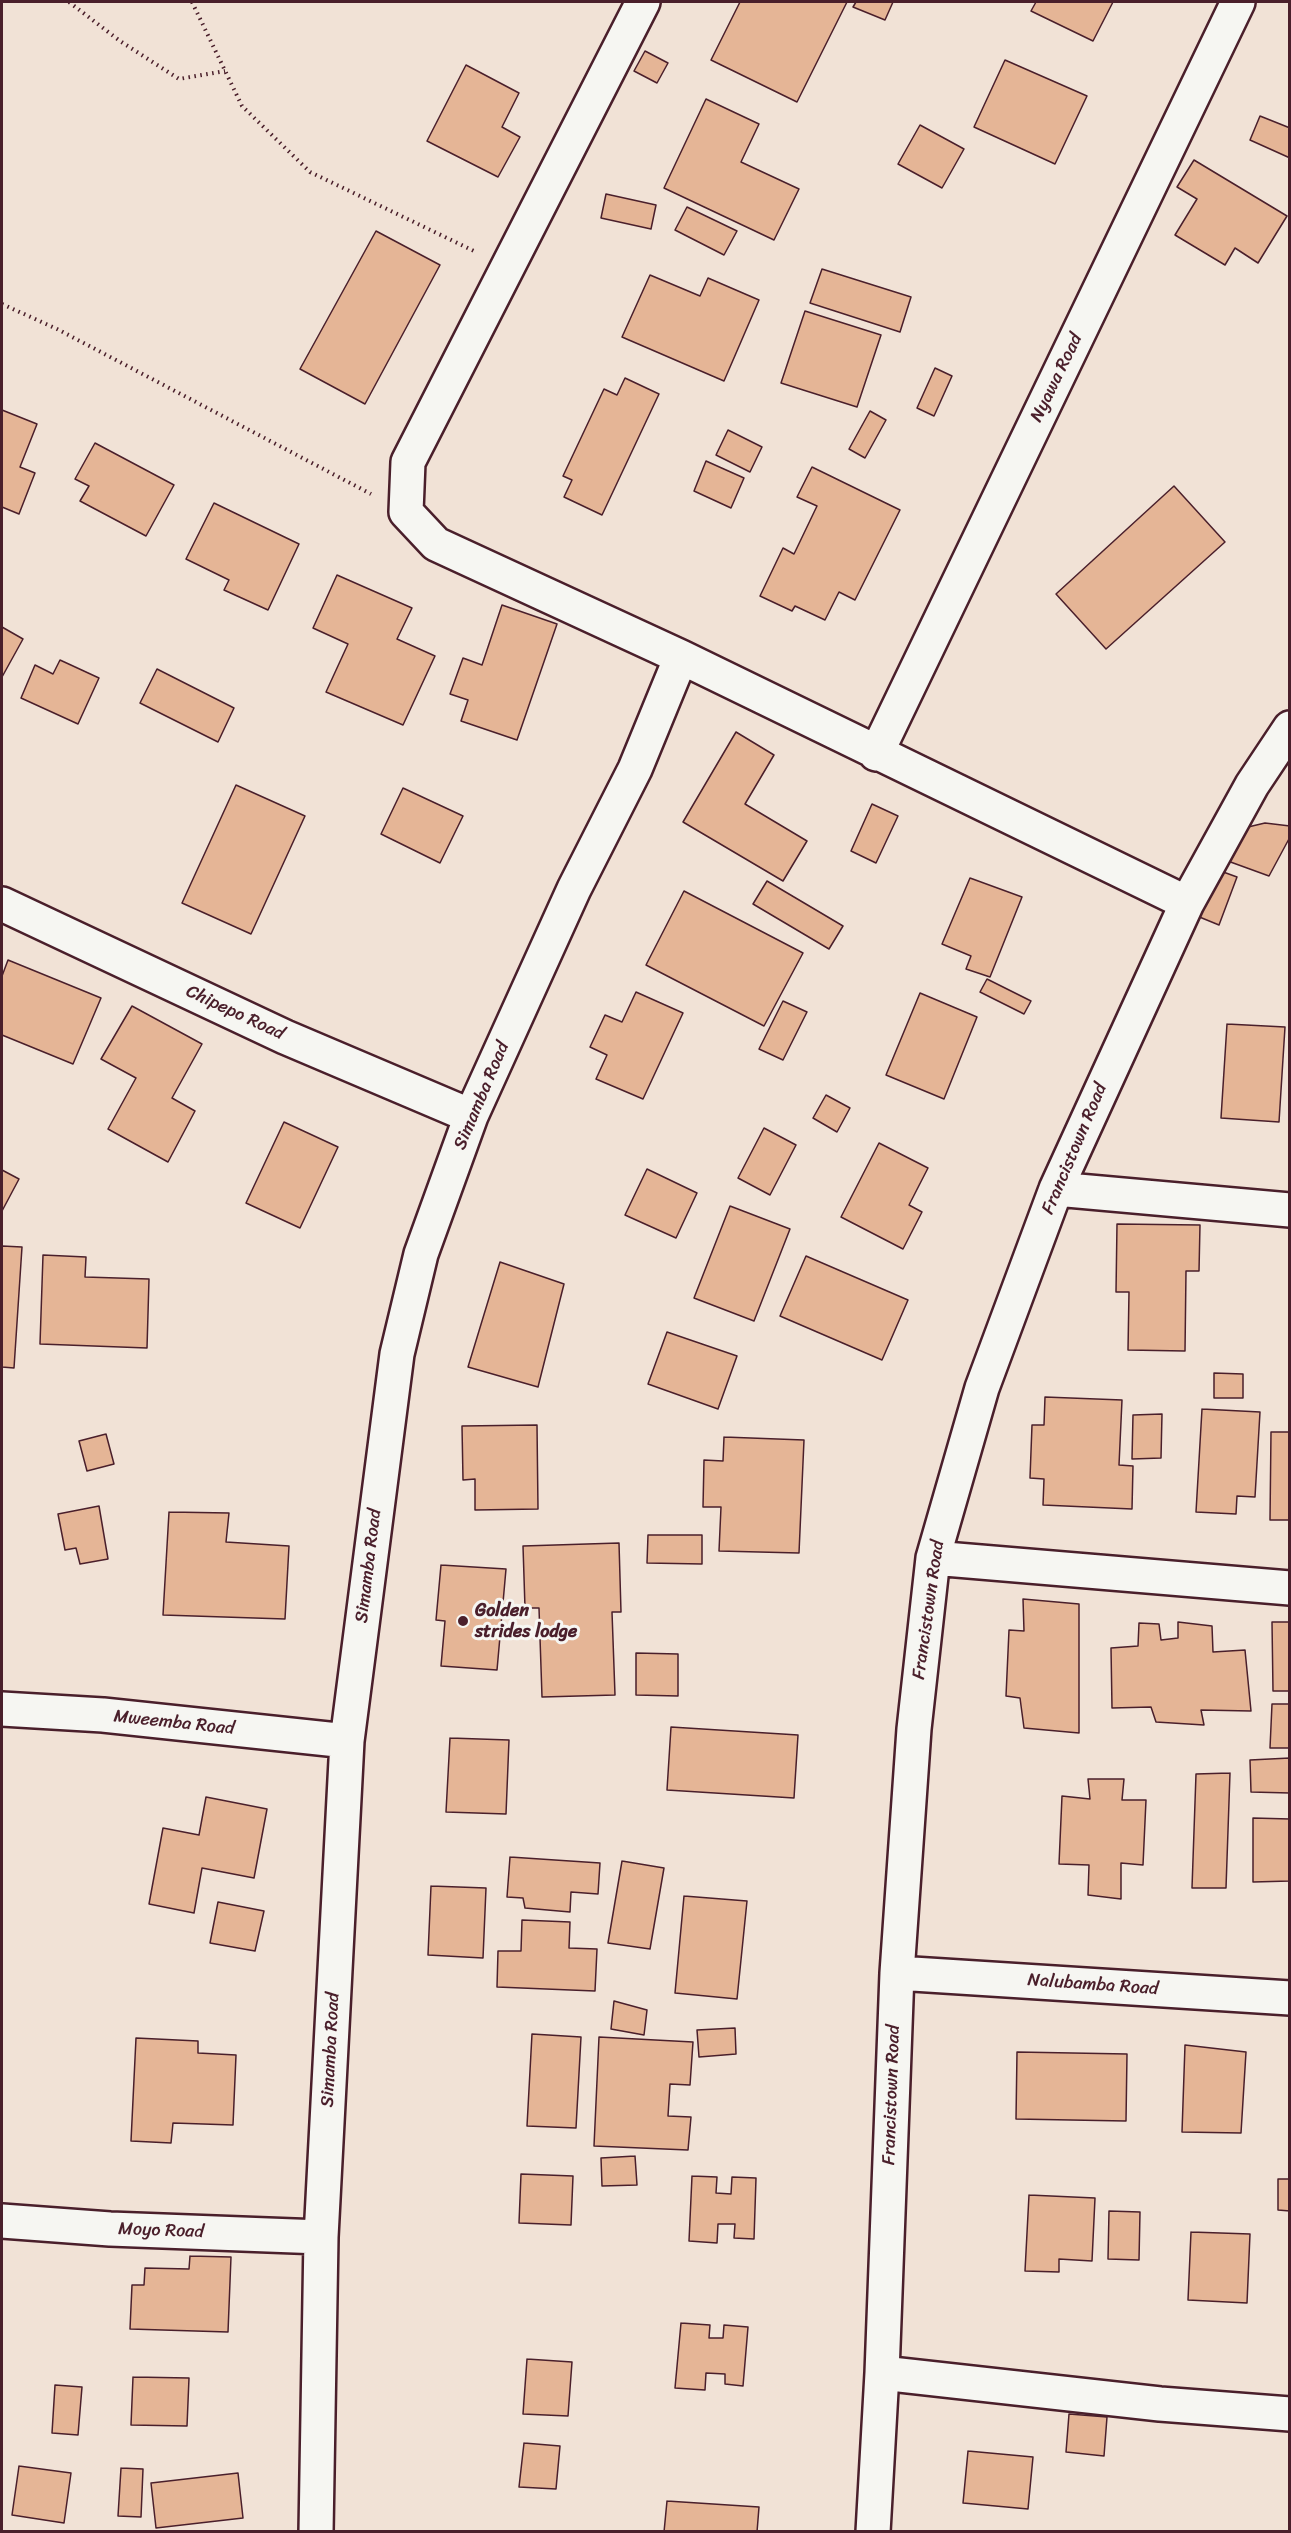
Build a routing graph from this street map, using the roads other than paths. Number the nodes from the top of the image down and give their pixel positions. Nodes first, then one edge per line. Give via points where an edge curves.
1 (644, 2) edge
2 (1238, 2) edge
3 (681, 657) junction
4 (1290, 728) edge
5 (876, 754) junction
6 (1187, 903) junction
7 (2, 904) edge
8 (471, 1116) junction
9 (1056, 1189) junction
10 (1290, 1210) edge
11 (933, 1558) junction
12 (1290, 1588) edge
13 (2, 1709) edge
14 (347, 1741) junction
15 (897, 1973) junction
16 (1290, 1998) edge
17 (2, 2221) edge
18 (321, 2237) junction
19 (882, 2373) junction
20 (1290, 2414) edge
21 (316, 2532) edge
22 (873, 2532) edge

1 - 3 street via 408,462 406,512 436,544
2 - 5 street, Nyawa Road
3 - 5 street
3 - 8 street, Simamba Road via 635,770 574,890
4 - 6 street, Francistown Road via 1252,785
5 - 6 street
6 - 9 street, Francistown Road
7 - 8 street, Chipepo Road via 285,1037
8 - 14 street, Simamba Road via 421,1254 397,1354
9 - 10 street
9 - 11 street, Francistown Road via 982,1388
11 - 12 street
11 - 15 street, Francistown Road via 915,1729
13 - 14 street, Mweemba Road via 103,1715
14 - 18 street, Simamba Road
15 - 16 street, Nalubamba Road
15 - 19 street, Francistown Road
17 - 18 street, Moyo Road
18 - 21 street, Simamba Road
19 - 20 street via 1160,2404
19 - 22 street, Francistown Road

